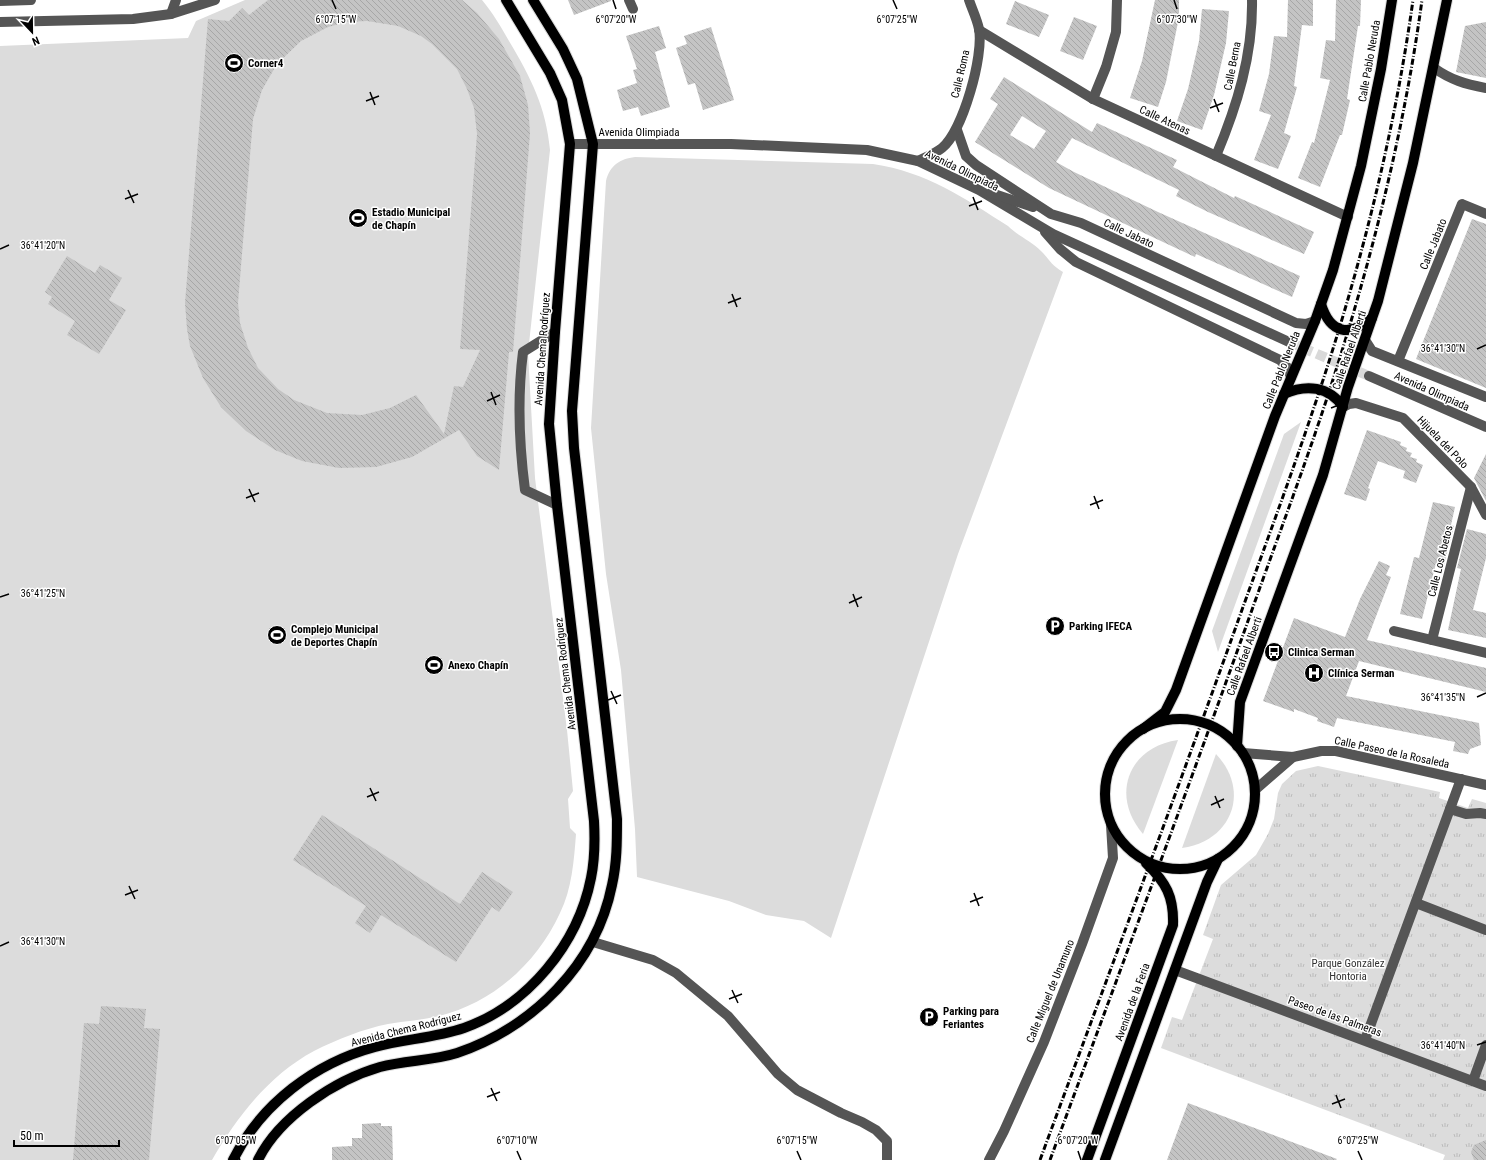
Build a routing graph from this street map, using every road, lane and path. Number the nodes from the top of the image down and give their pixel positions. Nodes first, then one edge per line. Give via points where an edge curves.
1 (31, 0) edge
2 (176, 0) edge
3 (215, 0) edge
4 (506, 0) edge
5 (534, 0) edge
6 (969, 0) edge
7 (1117, 0) edge
8 (1252, 0) edge
9 (1392, 0) edge
10 (1447, 0) edge
11 (0, 1) edge
12 (171, 14) junction
13 (0, 22) edge
14 (980, 30) junction
15 (1434, 68) junction
16 (1486, 88) edge
17 (1093, 100) junction
18 (957, 130) junction
19 (570, 144) junction
20 (593, 144) junction
21 (1216, 156) junction
22 (918, 161) junction
23 (979, 190) junction
24 (1051, 214) junction
25 (1486, 214) edge
26 (1348, 216) junction
27 (1041, 227) junction
28 (1321, 304) junction
29 (1373, 318) junction
30 (1314, 321) junction
31 (555, 332) junction
32 (1365, 340) junction
33 (1289, 342) tunnel mouth
34 (1398, 362) junction
35 (1369, 376) tunnel mouth
36 (1291, 377) junction
37 (1284, 394) junction
38 (1486, 397) edge
39 (1343, 407) junction
40 (1486, 427) edge
41 (1470, 487) junction
42 (557, 505) junction
43 (1486, 515) edge
44 (1394, 631) dead end
45 (1432, 640) junction
46 (1486, 653) edge
47 (1143, 729) junction
48 (1240, 749) junction
49 (1293, 757) junction
50 (1461, 779) junction
51 (1486, 785) edge
52 (1255, 790) junction
53 (1450, 809) junction
54 (1486, 814) edge
55 (1111, 825) junction
56 (1141, 859) junction
57 (1218, 859) junction
58 (1416, 903) junction
59 (1486, 930) edge
60 (593, 942) junction
61 (1175, 970) junction
62 (1364, 1040) junction
63 (1486, 1045) edge
64 (1473, 1081) junction
65 (1486, 1086) edge
66 (233, 1160) edge
67 (258, 1160) edge
68 (887, 1160) edge
69 (988, 1160) edge
70 (1087, 1160) edge
71 (1105, 1160) edge

1 - 11 street
2 - 12 street
3 - 12 street
4 - 19 main road, Avenida Chema Rodríguez via 550,73 562,100
5 - 20 main road via 563,49 577,79
6 - 14 street, Calle Roma
7 - 17 street via 1116,32
8 - 21 street, Calle Berna via 1249,56 1237,100
9 - 26 main road, Calle Pablo Neruda via 1371,116
10 - 15 main road, Calle Rafael Alberti
12 - 13 street via 133,19
14 - 17 street, Calle Atenas
14 - 18 street, Calle Roma via 978,59
15 - 16 street via 1460,83
15 - 29 main road, Calle Rafael Alberti via 1410,177
17 - 21 street, Calle Atenas
18 - 22 street via 942,148
18 - 24 street, Calle Jabato via 966,156 976,165
19 - 20 street, Avenida Olimpiada
19 - 31 main road, Avenida Chema Rodríguez
20 - 22 street, Avenida Olimpiada via 731,144 867,150
20 - 60 main road via 572,411 574,448 617,819 617,846 612,886
21 - 26 street, Calle Atenas
22 - 23 street, Avenida Olimpiada
23 - 24 street
23 - 27 street, Avenida Olimpiada
24 - 30 street, Calle Jabato via 1081,224 1296,323 1306,324
25 - 34 street, Calle Jabato via 1462,204
26 - 28 main road, Calle Pablo Neruda
27 - 33 street, Avenida Olimpiada
27 - 36 street via 1060,249 1076,262 1280,360 1287,367
28 - 29 main road via 1325,316 1332,325 1343,330 1353,331
28 - 30 main road, Calle Pablo Neruda
29 - 32 main road, Calle Rafael Alberti
30 - 36 main road, Calle Pablo Neruda
31 - 42 main road, Avenida Chema Rodríguez via 549,424
31 - 42 street via 523,352 518,427 525,490
32 - 34 street via 1372,351
32 - 39 main road, Calle Rafael Alberti
34 - 38 street
35 - 40 street, Avenida Olimpiada
36 - 37 main road, Calle Pablo Neruda
37 - 39 main road via 1297,388 1319,389 1330,393
37 - 47 main road, Calle Pablo Neruda via 1176,690 1164,712
39 - 41 street, Hijuela del Polo via 1356,403 1403,418
39 - 48 main road, Calle Rafael Alberti via 1323,475 1240,702
41 - 43 street, Hijuela del Polo
41 - 45 street, Calle Los Abetos
42 - 66 main road, Avenida Chema Rodríguez via 595,847 591,878 582,910 567,941 547,969 526,991 498,1012 464,1028 428,1038 374,1047 348,1056 289,1090 264,1113 241,1144
44 - 45 street
45 - 46 street
47 - 48 main road via 1165,721 1189,720 1212,726 1231,739
47 - 55 main road, Calle Pablo Neruda via 1130,738 1120,750 1108,775 1105,794
48 - 49 street, Calle Paseo de la Rosaleda
48 - 52 main road via 1252,770
49 - 50 street, Calle Paseo de la Rosaleda via 1322,751 1336,752
49 - 52 street, Calle Paseo de la Rosaleda
50 - 51 street, Calle Paseo de la Rosaleda
50 - 53 street
52 - 57 main road via 1254,810 1246,829 1234,846
53 - 54 street via 1466,814
53 - 58 street
55 - 56 main road, Avenida de la Feria via 1124,844
55 - 69 street, Calle Miguel de Unamuno via 1113,858 1082,944 1044,1042 1004,1131
56 - 57 main road via 1160,866 1180,869 1200,867
56 - 70 main road, Avenida de la Feria via 1159,875 1168,891 1174,908 1173,925
57 - 61 main road
58 - 59 street
58 - 62 street
60 - 67 main road via 569,976 548,999 502,1034 435,1059 381,1067 333,1087 304,1106 279,1131
60 - 68 street via 653,960 676,972 728,1016 778,1074 797,1090 876,1130 887,1142
61 - 62 street, Paseo de las Palmeras
61 - 71 main road
62 - 64 street, Paseo de las Palmeras
63 - 64 street
64 - 65 street, Paseo de las Palmeras

